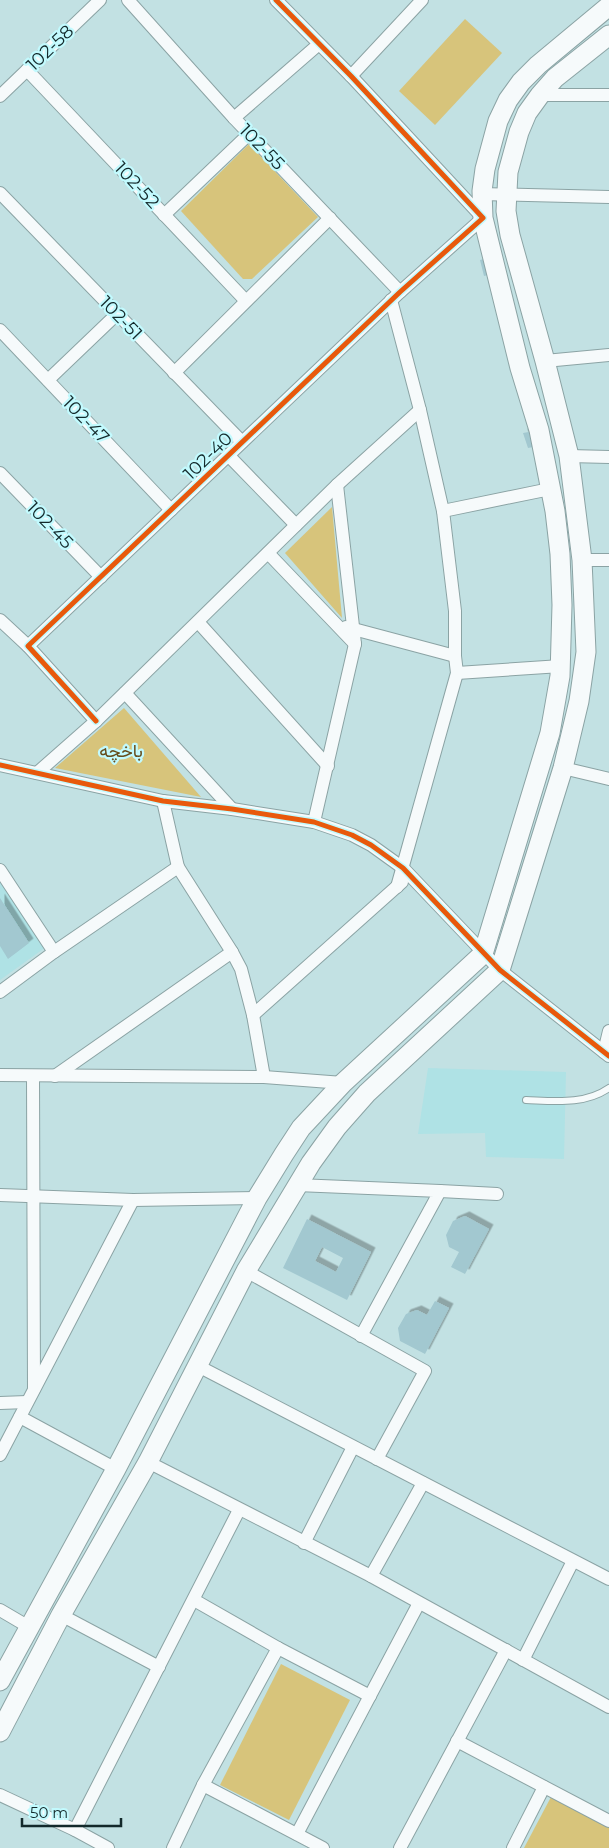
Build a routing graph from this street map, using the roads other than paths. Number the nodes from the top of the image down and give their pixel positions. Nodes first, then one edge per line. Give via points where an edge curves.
1 (128, 0) edge
2 (276, 0) edge
3 (422, 0) edge
4 (97, 1) edge
5 (609, 6) edge
6 (609, 35) edge
7 (319, 44) junction
8 (27, 70) junction
9 (351, 76) junction
10 (540, 94) junction
11 (609, 95) edge
12 (0, 96) edge
13 (234, 118) junction
14 (249, 134) junction
15 (0, 193) edge
16 (482, 194) junction
17 (506, 194) junction
18 (609, 197) edge
19 (164, 215) junction
20 (330, 218) junction
21 (483, 218) junction
22 (395, 296) junction
23 (246, 301) junction
24 (117, 314) junction
25 (0, 330) edge
26 (609, 355) edge
27 (545, 361) junction
28 (174, 373) junction
29 (48, 380) junction
30 (420, 410) junction
31 (242, 442) junction
32 (228, 455) junction
33 (569, 456) junction
34 (609, 457) edge
35 (0, 473) edge
36 (337, 485) junction
37 (550, 489) junction
38 (171, 510) junction
39 (443, 511) junction
40 (296, 525) junction
41 (268, 553) junction
42 (582, 560) junction
43 (609, 560) edge
44 (101, 577) junction
45 (0, 620) edge
46 (198, 622) junction
47 (337, 625) junction
48 (354, 630) junction
49 (355, 644) junction
50 (28, 646) junction
51 (455, 656) junction
52 (561, 666) junction
53 (457, 673) junction
54 (125, 693) junction
55 (96, 721) junction
56 (1, 765) edge
57 (328, 766) junction
58 (563, 768) junction
59 (37, 773) junction
60 (609, 779) edge
61 (162, 801) junction
62 (232, 809) junction
63 (314, 822) junction
64 (178, 867) junction
65 (0, 870) edge
66 (407, 871) junction
67 (54, 952) junction
68 (232, 952) junction
69 (483, 954) junction
70 (500, 970) junction
71 (0, 992) edge
72 (253, 1015) junction
73 (609, 1031) edge
74 (606, 1054) edge
75 (0, 1075) edge
76 (33, 1076) junction
77 (55, 1076) junction
78 (264, 1077) junction
79 (343, 1083) junction
80 (609, 1088) edge
81 (526, 1100) dead end
82 (297, 1185) junction
83 (440, 1191) junction
84 (498, 1194) dead end
85 (0, 1195) edge
86 (33, 1196) junction
87 (257, 1198) junction
88 (133, 1200) junction
89 (240, 1230) junction
90 (261, 1242) junction
91 (220, 1270) junction
92 (243, 1276) junction
93 (361, 1336) junction
94 (198, 1366) junction
95 (34, 1389) junction
96 (27, 1402) junction
97 (0, 1403) edge
98 (20, 1417) junction
99 (353, 1447) junction
100 (0, 1455) edge
101 (378, 1459) junction
102 (148, 1462) junction
103 (116, 1470) junction
104 (423, 1483) junction
105 (239, 1510) junction
106 (304, 1543) junction
107 (573, 1561) junction
108 (371, 1576) junction
109 (609, 1579) edge
110 (194, 1600) junction
111 (419, 1603) junction
112 (0, 1610) edge
113 (61, 1614) junction
114 (29, 1627) junction
115 (278, 1648) junction
116 (506, 1650) junction
117 (523, 1660) junction
118 (159, 1667) junction
119 (0, 1681) edge
120 (370, 1696) junction
121 (609, 1707) edge
122 (0, 1732) edge
123 (457, 1741) junction
124 (203, 1785) junction
125 (544, 1787) junction
126 (0, 1795) edge
127 (609, 1821) edge
128 (75, 1830) junction
129 (297, 1834) junction
130 (87, 1843) edge
131 (108, 1848) edge
132 (173, 1848) edge
133 (323, 1848) edge
134 (400, 1848) edge
135 (513, 1848) edge

1 - 13 street, 102-55
2 - 7 street
3 - 9 street
4 - 8 street, 102-58
5 - 16 main road via 538,65 508,100 491,143
6 - 10 main road
7 - 9 street
7 - 13 street
8 - 12 street, 102-58
8 - 19 street, 102-52
9 - 21 street
10 - 11 street
10 - 17 main road via 519,132 508,172
13 - 14 street, 102-55
14 - 19 street
14 - 20 street, 102-55
15 - 24 street, 102-51
16 - 17 street
16 - 21 main road
17 - 18 street
17 - 27 main road via 510,235
19 - 23 street, 102-52
20 - 22 street, 102-55
20 - 23 street
21 - 22 street, 102-40
21 - 37 main road via 520,368 539,430
22 - 30 street
22 - 31 street, 102-40
23 - 28 street
24 - 28 street, 102-51
24 - 29 street
25 - 29 street, 102-47
26 - 27 street
27 - 33 main road
28 - 31 street, 102-51
29 - 38 street, 102-47
30 - 36 street
30 - 39 street
31 - 32 street, 102-40
32 - 38 street, 102-40
32 - 40 street
33 - 34 street
33 - 42 main road
35 - 44 street, 102-45
36 - 40 street
36 - 48 street
37 - 39 street
37 - 52 main road via 560,554
38 - 44 street, 102-40
39 - 51 street via 455,611
40 - 41 street
41 - 46 street
41 - 47 street
42 - 43 street
42 - 58 main road via 584,669
44 - 50 street, 102-40
45 - 50 street
46 - 54 street
46 - 57 street
47 - 48 street
47 - 49 street
48 - 49 street
48 - 51 street
49 - 57 street
50 - 55 street
51 - 53 street
52 - 53 street
52 - 69 main road via 547,746
53 - 66 street
54 - 55 street
54 - 62 street
55 - 59 street
56 - 59 street
57 - 63 street
58 - 60 street
58 - 70 main road
59 - 61 street
61 - 62 street
61 - 64 street
62 - 63 street
63 - 66 street via 365,842
64 - 67 street
64 - 68 street
65 - 67 street
66 - 69 street
66 - 72 street via 397,887
67 - 71 street
68 - 72 street via 241,969
68 - 77 street
69 - 70 street
69 - 79 main road
70 - 74 street
70 - 82 main road via 357,1103
72 - 78 street
73 - 74 street
75 - 76 street
76 - 77 street
76 - 86 street
77 - 78 street
78 - 79 street
79 - 87 main road via 301,1128
80 - 81 lane via 570,1102
82 - 83 street
82 - 90 main road
83 - 84 street
83 - 93 street
85 - 86 street
86 - 88 street
86 - 95 street
87 - 88 street
87 - 89 main road
88 - 95 street
89 - 90 main road via 247,1238
89 - 91 main road
90 - 92 main road
91 - 92 main road
91 - 103 main road
92 - 93 street
92 - 94 main road
93 - 101 street via 425,1371
94 - 99 street
94 - 102 main road
95 - 96 street
96 - 97 street
96 - 98 street
98 - 100 street
98 - 103 street
99 - 101 street
99 - 106 street
101 - 104 street
102 - 105 street
102 - 113 main road
103 - 114 main road
104 - 107 street
104 - 108 street
105 - 106 street
105 - 110 street
106 - 108 street
107 - 109 street
107 - 117 street
108 - 111 street
110 - 115 street
110 - 118 street
111 - 116 street
111 - 120 street
112 - 114 street
113 - 118 street
113 - 122 main road
114 - 119 main road
115 - 120 street
115 - 124 street
116 - 117 street
116 - 123 street
117 - 121 street
118 - 128 street
120 - 129 street
123 - 125 street
123 - 134 street
124 - 129 street
124 - 132 street
125 - 127 street
125 - 135 street
126 - 128 street
128 - 130 street
129 - 133 street
130 - 131 street

